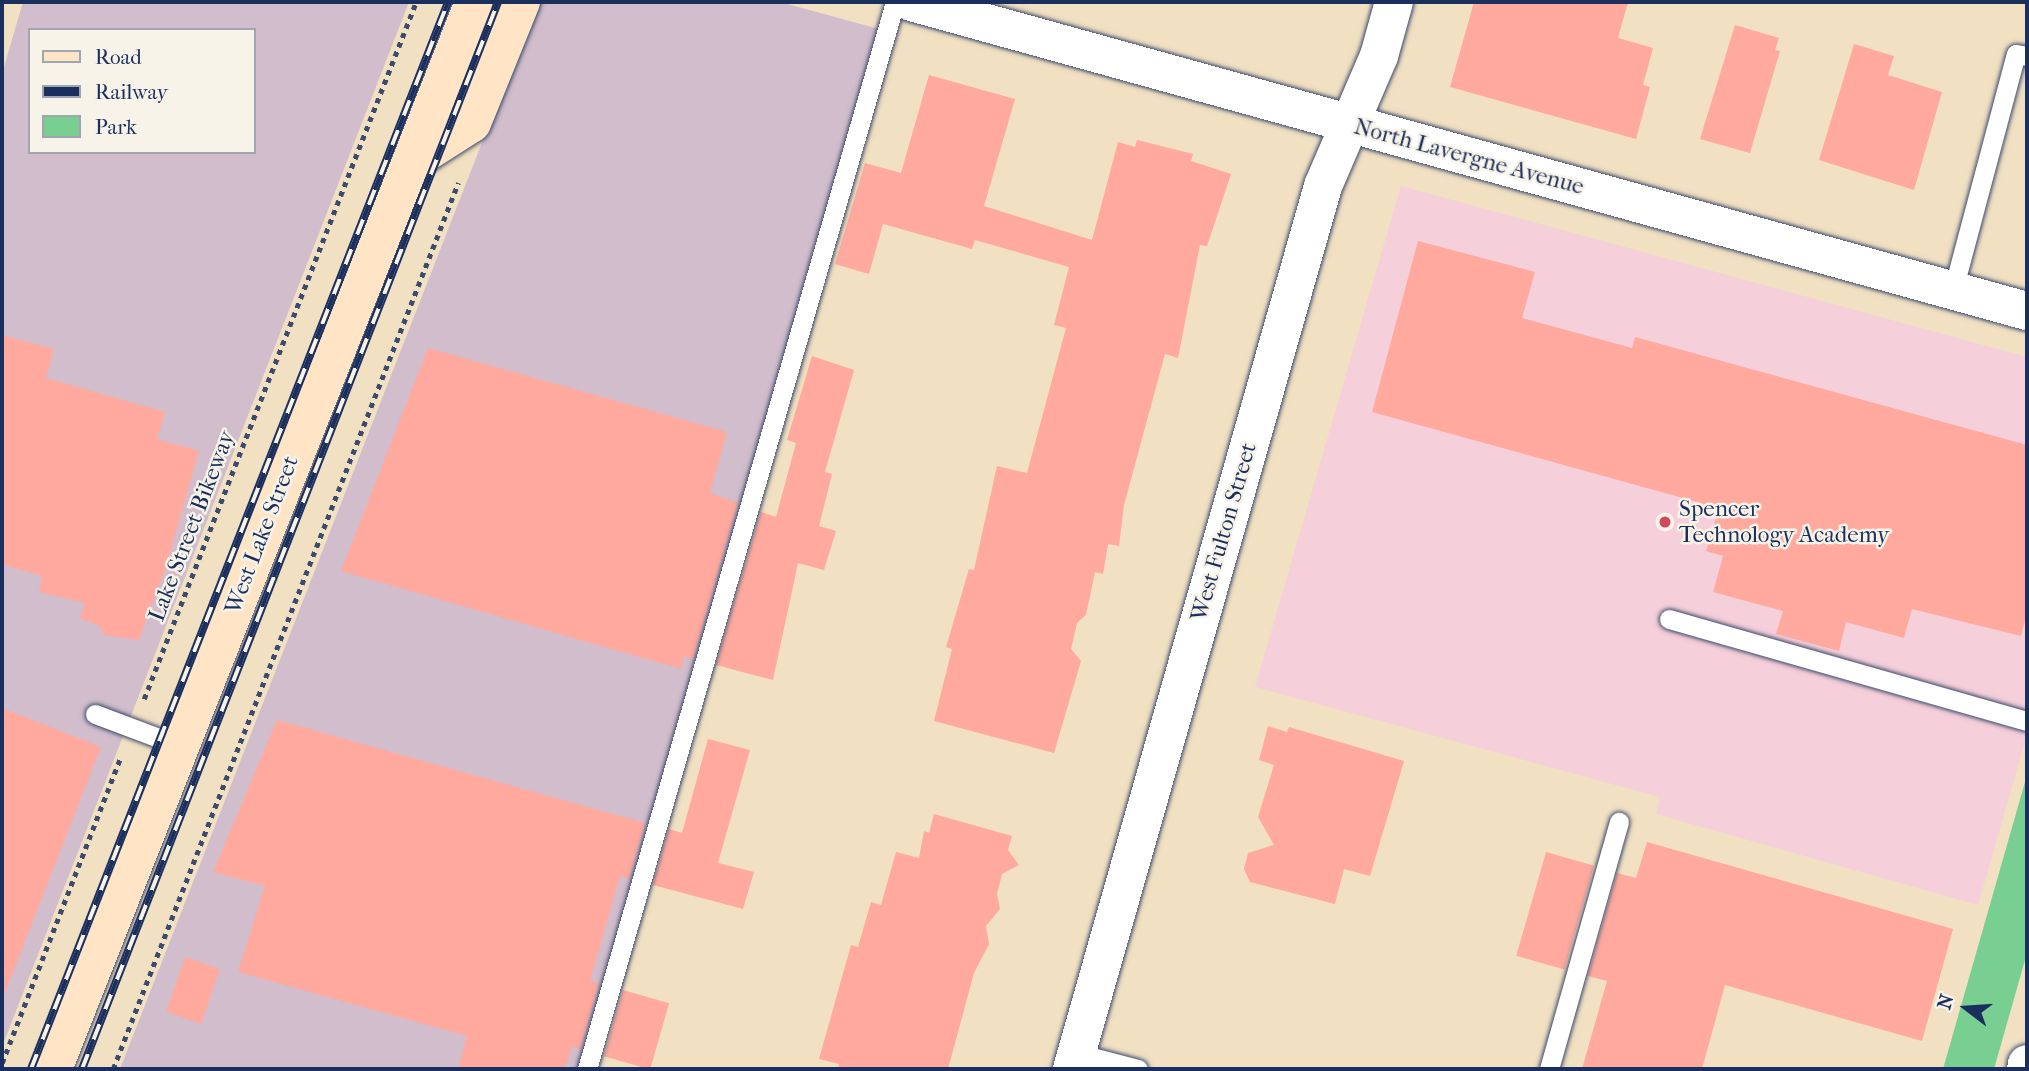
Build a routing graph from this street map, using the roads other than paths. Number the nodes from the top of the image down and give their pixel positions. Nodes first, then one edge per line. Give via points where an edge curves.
1 (474, 2) edge
2 (521, 2) edge
3 (895, 2) edge
4 (1394, 2) edge
5 (932, 5) edge
6 (2027, 57) edge
7 (1349, 124) junction
8 (411, 162) junction
9 (1953, 290) junction
10 (2027, 311) edge
11 (1669, 619) dead end
12 (95, 714) dead end
13 (2027, 721) edge
14 (180, 746) junction
15 (1619, 822) dead end
16 (1074, 1061) edge
17 (2027, 1064) edge
18 (53, 1069) edge
19 (587, 1069) edge
20 (1138, 1069) edge
21 (1549, 1069) edge
22 (2026, 1069) edge

1 - 8 main road, West Lake Street
2 - 8 main road via 472,123
3 - 19 lane
4 - 7 street, West Fulton Street via 1379,56
5 - 7 street, North Lavergne Avenue
6 - 9 lane via 2016,54
7 - 9 street, North Lavergne Avenue
7 - 16 street, West Fulton Street via 1323,186
8 - 14 main road, West Lake Street
9 - 10 street, North Lavergne Avenue
11 - 13 lane
12 - 14 lane
14 - 18 main road, West Lake Street
15 - 21 lane
16 - 20 lane
17 - 22 street

